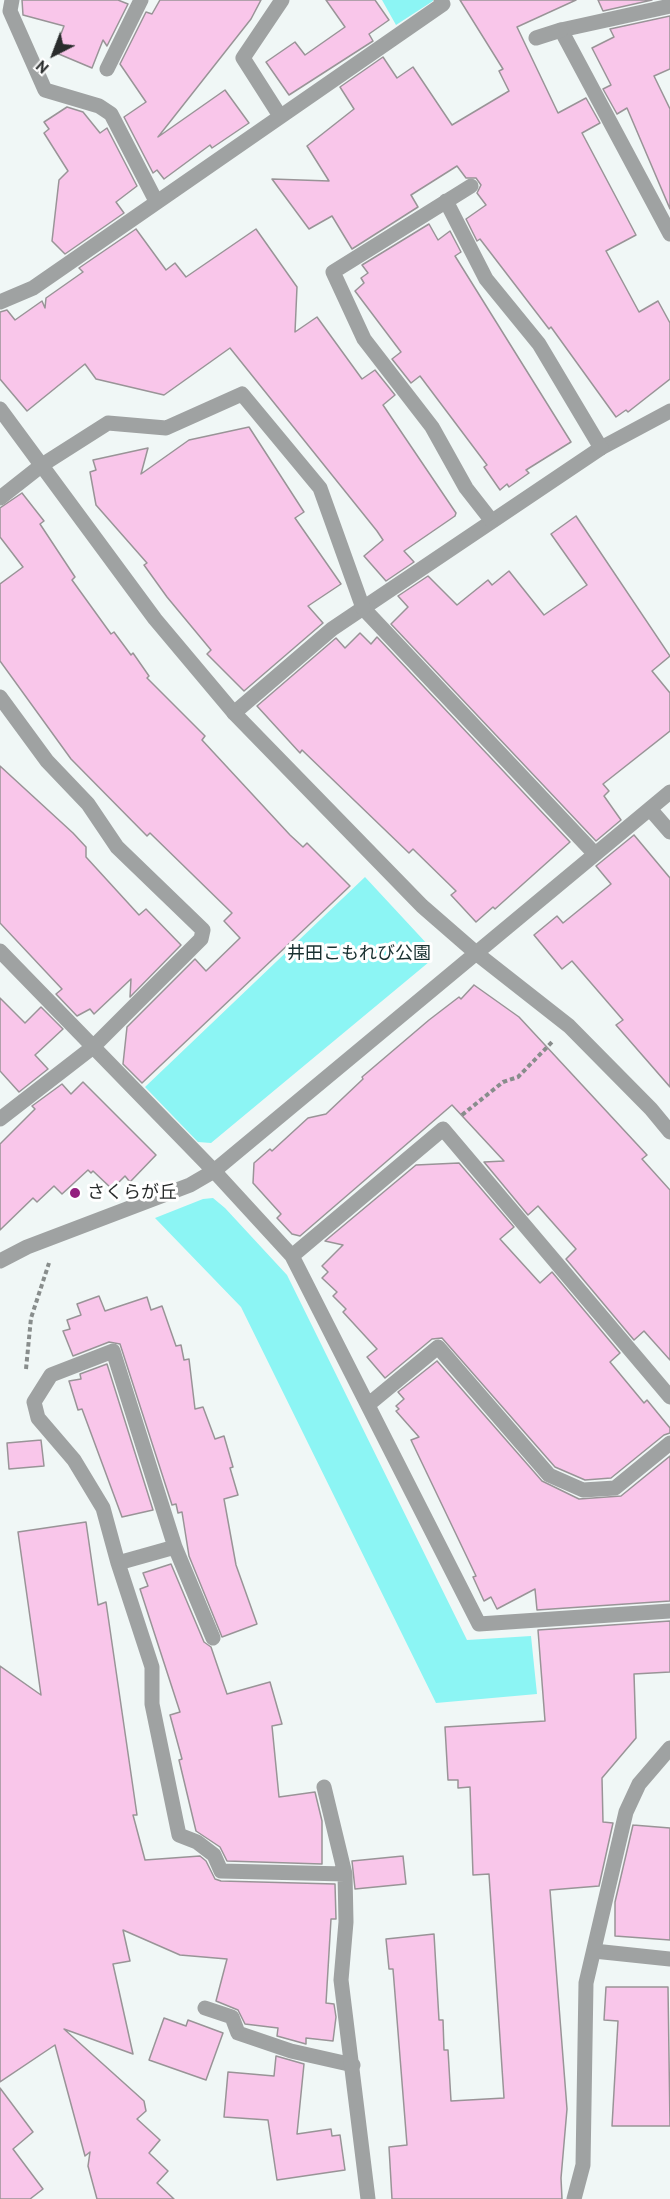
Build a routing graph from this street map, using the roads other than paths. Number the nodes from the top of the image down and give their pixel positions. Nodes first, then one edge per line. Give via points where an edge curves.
1 (12, 0) edge
2 (141, 0) edge
3 (282, 0) edge
4 (441, 0) edge
5 (668, 4) edge
6 (561, 30) junction
7 (536, 38) dead end
8 (104, 72) dead end
9 (280, 116) junction
10 (471, 186) dead end
11 (156, 201) junction
12 (446, 201) junction
13 (670, 234) edge
14 (0, 302) edge
15 (0, 409) edge
16 (670, 411) edge
17 (601, 448) junction
18 (42, 465) junction
19 (0, 498) edge
20 (491, 520) junction
21 (363, 608) junction
22 (0, 697) edge
23 (234, 713) junction
24 (670, 792) edge
25 (650, 809) junction
26 (670, 832) edge
27 (595, 854) junction
28 (0, 951) edge
29 (476, 953) junction
30 (93, 1047) junction
31 (0, 1119) edge
32 (670, 1132) edge
33 (214, 1171) junction
34 (291, 1256) junction
35 (0, 1261) edge
36 (670, 1397) edge
37 (369, 1404) junction
38 (670, 1443) edge
39 (175, 1547) junction
40 (118, 1563) junction
41 (670, 1611) edge
42 (213, 1638) dead end
43 (670, 1748) edge
44 (324, 1787) dead end
45 (345, 1874) junction
46 (594, 1951) junction
47 (670, 1959) edge
48 (205, 2008) dead end
49 (353, 2065) junction
50 (368, 2199) edge
51 (574, 2199) edge

1 - 11 street via 10,11 45,90 99,106 111,114
2 - 8 street
3 - 9 street via 243,58
4 - 9 street via 443,4
5 - 6 street
6 - 7 street
6 - 13 street
9 - 11 street
10 - 12 street
11 - 14 street via 33,288
12 - 17 street via 486,279 539,344
12 - 20 street via 333,272 364,339 432,427 466,488
15 - 18 street
16 - 17 street
17 - 20 street
18 - 19 street
18 - 21 street via 108,423 166,428 242,394 320,488
18 - 23 street via 154,619
20 - 21 street
21 - 23 street via 332,629
21 - 27 street
22 - 30 street via 47,761 88,804 117,847 203,930 201,939
23 - 29 street via 422,906
24 - 25 street
25 - 26 street
25 - 27 street
27 - 29 street
28 - 30 street
29 - 32 street via 569,1026
29 - 33 street
30 - 31 street
30 - 33 street
33 - 34 street
33 - 35 street via 190,1185
34 - 36 street via 443,1129
34 - 37 street
37 - 38 street via 438,1347 549,1475 583,1490 615,1488
37 - 41 street via 479,1624
39 - 40 street
39 - 40 street via 114,1351 51,1375 34,1402 38,1418 74,1460 103,1508
39 - 42 street
40 - 45 street via 152,1667 152,1704 179,1836 197,1842 214,1855 221,1871
43 - 46 street via 639,1784 626,1812
44 - 45 street
45 - 49 street via 342,1980
46 - 47 street
46 - 51 street via 586,1983 583,2165
48 - 49 street via 232,2017 238,2033 291,2051
49 - 50 street

